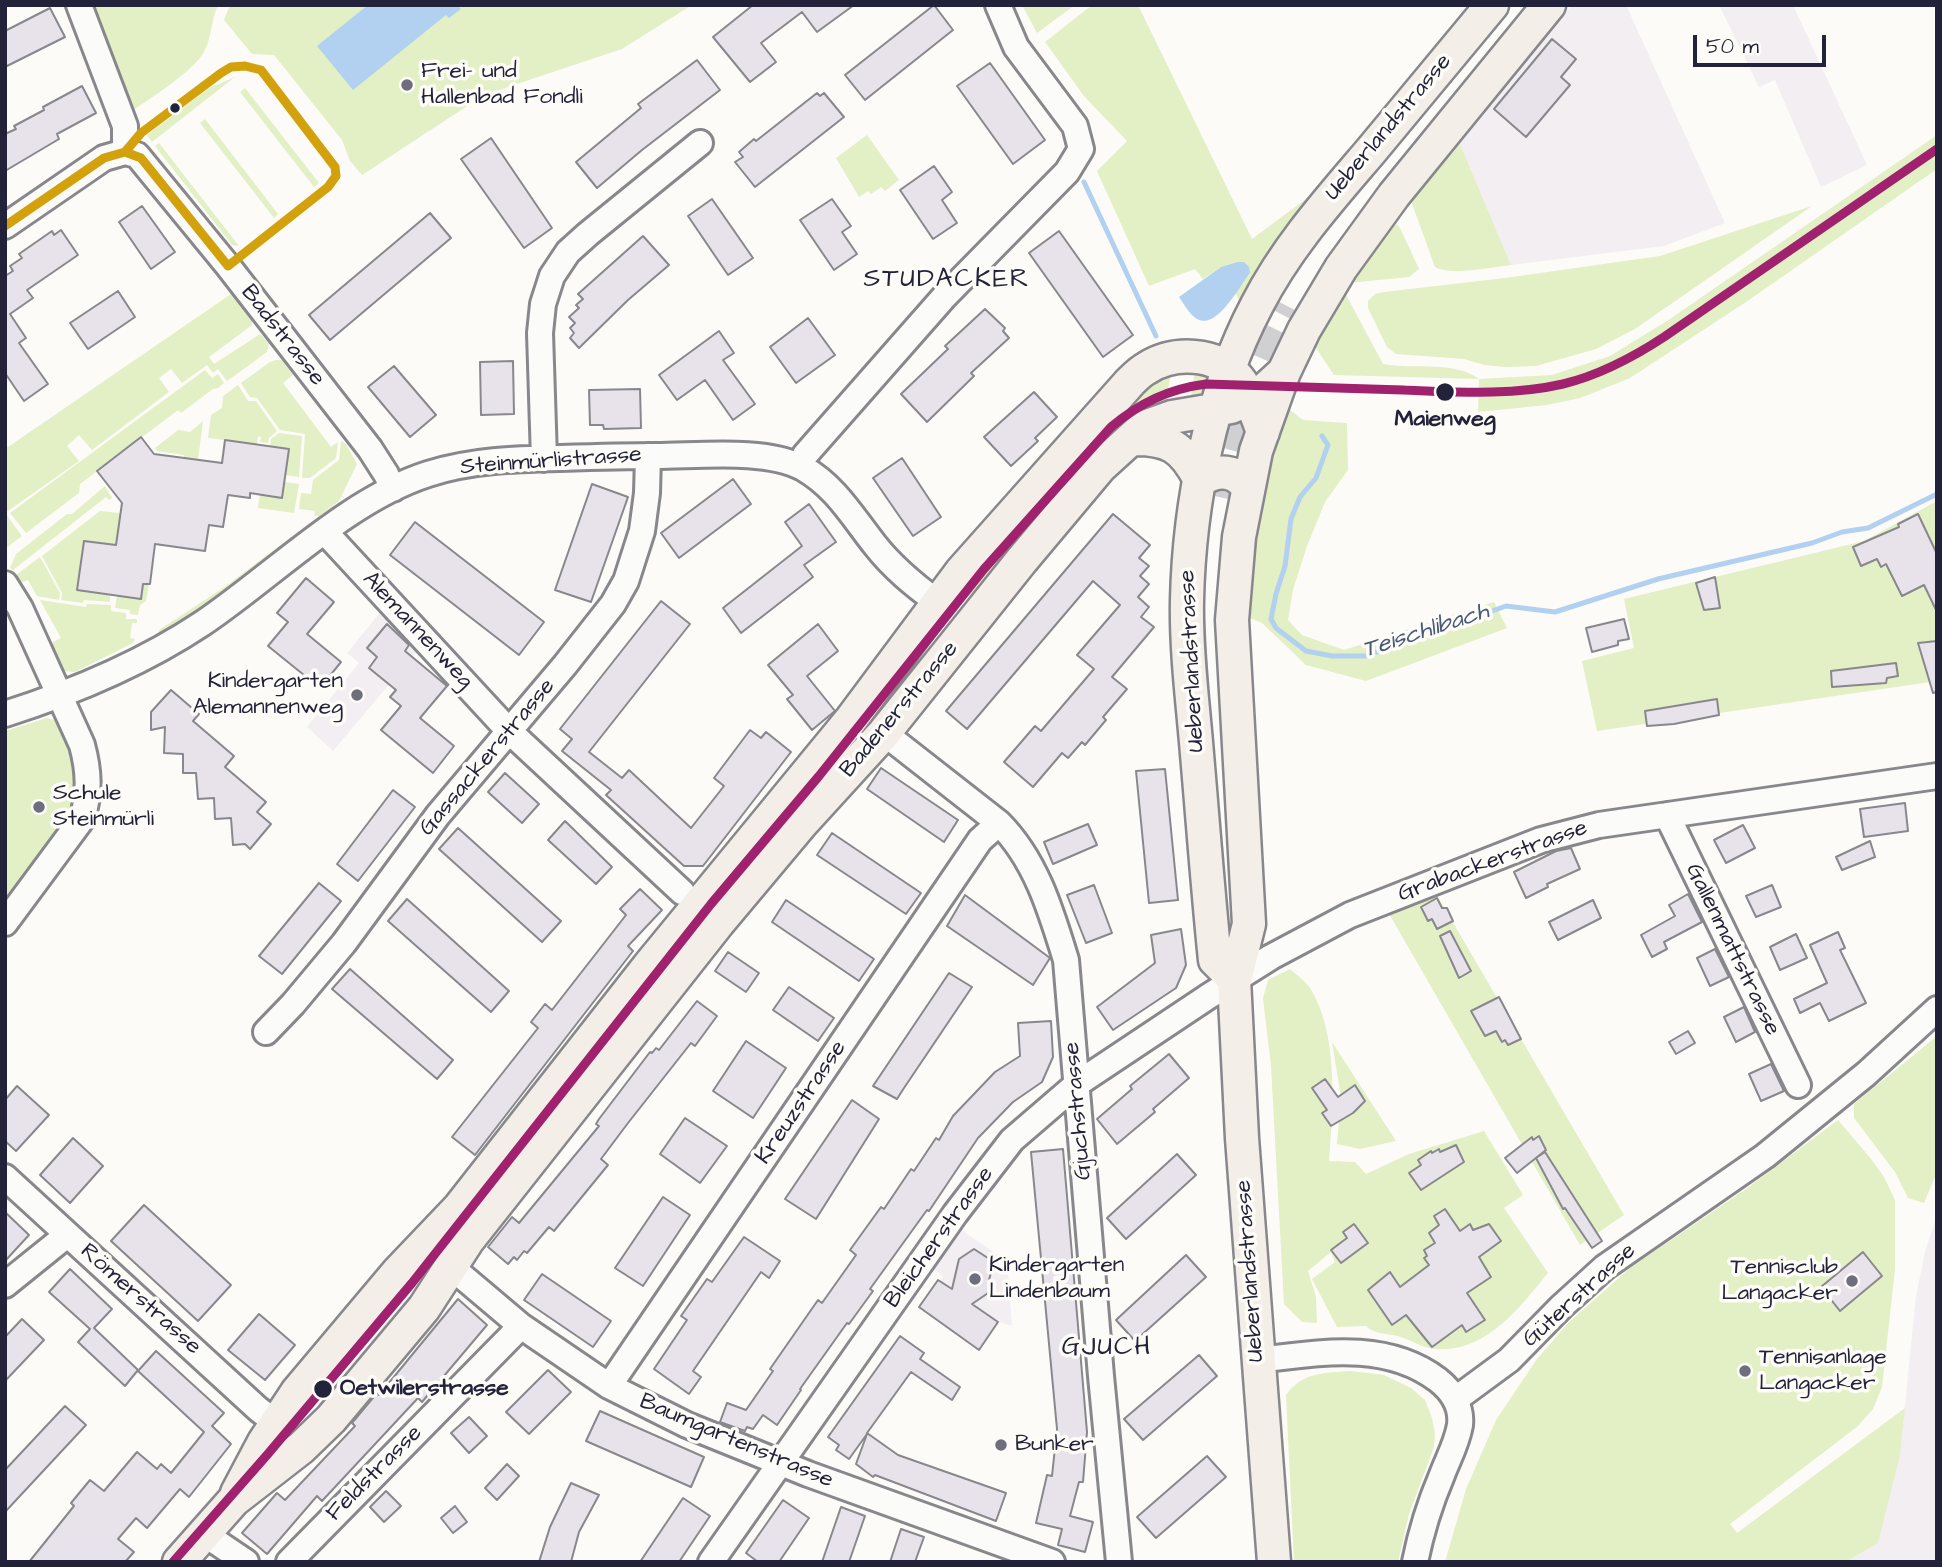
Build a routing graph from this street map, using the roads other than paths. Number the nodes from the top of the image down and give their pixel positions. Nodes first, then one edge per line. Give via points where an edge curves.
1 (79, 5) edge
2 (998, 5) edge
3 (1492, 5) edge
4 (1525, 5) edge
5 (1549, 5) edge
6 (700, 143) dead end
7 (125, 152) junction
8 (5, 226) edge
9 (1257, 304) junction
10 (1298, 319) junction
11 (1195, 356) junction
12 (1228, 369) junction
13 (1284, 372) junction
14 (1250, 399) junction
15 (1217, 411) junction
16 (1263, 432) junction
17 (1131, 439) junction
18 (648, 456) junction
19 (544, 458) junction
20 (801, 467) junction
21 (393, 489) junction
22 (1224, 489) junction
23 (325, 532) junction
24 (5, 584) edge
25 (937, 602) junction
26 (969, 626) junction
27 (61, 696) junction
28 (5, 714) edge
29 (850, 720) junction
30 (509, 731) junction
31 (884, 733) junction
32 (1937, 776) edge
33 (1667, 816) junction
34 (999, 822) junction
35 (682, 892) dead end
36 (5, 923) edge
37 (1235, 980) junction
38 (1937, 1009) edge
39 (265, 1032) dead end
40 (1077, 1084) junction
41 (1798, 1085) dead end
42 (5, 1177) edge
43 (67, 1235) junction
44 (415, 1255) junction
45 (450, 1266) junction
46 (5, 1285) edge
47 (521, 1326) junction
48 (1258, 1360) junction
49 (609, 1386) junction
50 (1456, 1399) junction
51 (275, 1422) junction
52 (782, 1462) junction
53 (233, 1500) junction
54 (203, 1533) junction
55 (179, 1562) edge
56 (246, 1562) edge
57 (289, 1562) edge
58 (711, 1562) edge
59 (1052, 1562) edge
60 (1119, 1562) edge
61 (1274, 1562) edge
62 (1415, 1562) edge

1 - 7 street via 125,126
2 - 20 street via 1016,47 1075,126 1081,149 1067,172 879,370 805,455
3 - 9 main road, Ueberlandstrasse via 1316,216
4 - 10 main road, Ueberlandstrasse via 1337,237
5 - 10 main road, Ueberlandstrasse
6 - 19 street via 587,234 552,276 540,333
7 - 8 street via 103,158
7 - 21 street, Badstrasse via 141,158 228,266 378,460
9 - 10 main road via 1271,323 1284,329
9 - 11 main road, Badenerstrasse via 1224,346
9 - 12 main road, Ueberlandstrasse
10 - 13 main road, Ueberlandstrasse
11 - 12 main road
11 - 25 main road, Badenerstrasse via 1164,360 1130,382
12 - 14 main road
12 - 15 main road, Ueberlandstrasse
13 - 14 main road, Badenerstrasse
13 - 16 main road, Ueberlandstrasse
14 - 15 main road, Badenerstrasse
14 - 16 main road
15 - 17 main road, Badenerstrasse via 1156,422
15 - 22 main road, Ueberlandstrasse
16 - 22 main road, Ueberlandstrasse
17 - 22 main road via 1155,439 1178,449
17 - 26 main road, Badenerstrasse via 1100,467
18 - 19 street, Steinmürlistrasse
18 - 20 street, Steinmürlistrasse via 758,456
18 - 30 street, Gassackerstrasse via 642,531 626,581 589,635
19 - 21 street, Steinmürlistrasse via 462,465
20 - 25 street, Steinmürlistrasse via 842,499 894,568
21 - 23 street, Steinmürlistrasse
22 - 37 main road, Ueberlandstrasse via 1239,537 1232,620 1249,924
22 - 37 main road, Ueberlandstrasse via 1189,557 1188,652 1215,960
23 - 27 street, Steinmürlistrasse via 202,624
23 - 30 street, Alemannenweg
24 - 27 street
25 - 26 main road
25 - 29 main road, Badenerstrasse
26 - 31 main road, Badenerstrasse
27 - 28 street, Steinmürlistrasse
27 - 36 street via 88,765 87,802 82,819
29 - 31 main road
29 - 44 main road, Badenerstrasse via 459,1208
30 - 35 street, Alemannenweg
30 - 39 street, Gassackerstrasse via 438,815 344,943
31 - 34 street, Gjuchstrasse
31 - 45 main road, Badenerstrasse via 749,883
32 - 33 street, Grabackerstrasse
33 - 37 street, Grabackerstrasse via 1599,825 1541,840 1350,915
33 - 41 street, Gallenmattstrasse
34 - 40 street, Gjuchstrasse via 1015,839 1037,877 1066,960
34 - 49 street, Kreuzstrasse via 980,840
37 - 40 street, Bleicherstrasse
37 - 48 main road, Ueberlandstrasse
38 - 50 street, Güterstrasse via 1765,1156 1605,1267 1509,1360
40 - 52 street, Bleicherstrasse via 1012,1140 992,1165
40 - 60 street, Gjuchstrasse
42 - 43 street, Römerstrasse
43 - 46 street
43 - 51 street, Römerstrasse
44 - 45 main road via 428,1255
44 - 51 main road, Badenerstrasse
45 - 47 street, Baumgartenstrasse
45 - 53 main road, Badenerstrasse via 424,1308 322,1429
47 - 49 street, Baumgartenstrasse
47 - 57 street, Feldstrasse
48 - 50 street via 1371,1353 1419,1368
48 - 61 main road, Ueberlandstrasse
49 - 52 street, Baumgartenstrasse via 687,1425
50 - 62 street via 1460,1416 1457,1435
51 - 53 main road, Badenerstrasse
52 - 58 street, Bleicherstrasse
52 - 59 street, Baumgartenstrasse
53 - 54 main road, Badenerstrasse
54 - 55 main road, Badenerstrasse
54 - 56 street

